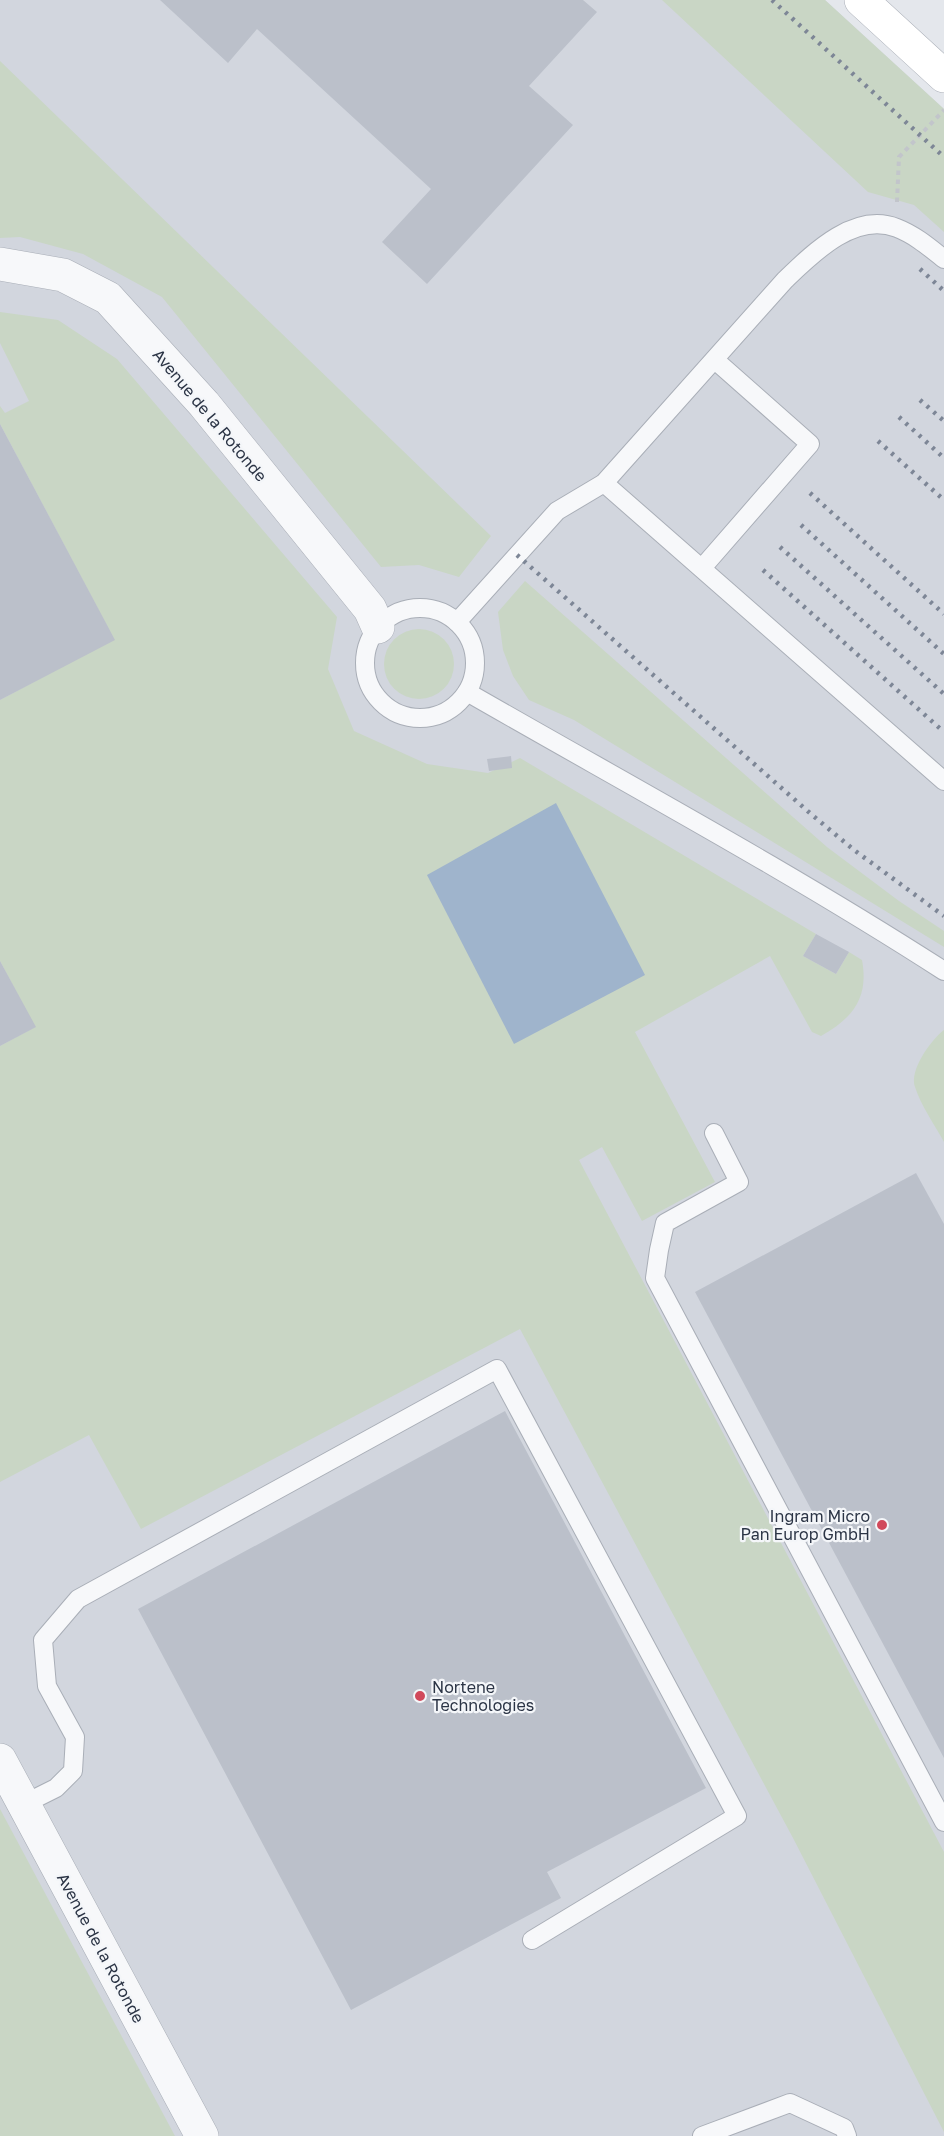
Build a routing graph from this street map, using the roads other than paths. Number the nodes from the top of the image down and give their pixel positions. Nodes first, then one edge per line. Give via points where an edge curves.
1 (861, 0) edge
2 (944, 76) edge
3 (944, 259) edge
4 (0, 264) edge
5 (715, 360) junction
6 (604, 483) junction
7 (702, 568) junction
8 (457, 622) junction
9 (378, 627) junction
10 (466, 692) junction
11 (944, 781) edge
12 (944, 971) edge
13 (714, 1133) dead end
14 (0, 1760) edge
15 (24, 1804) junction
16 (944, 1822) edge
17 (532, 1940) dead end
18 (202, 2136) edge
19 (702, 2136) edge
20 (847, 2136) edge

1 - 2 street
3 - 5 lane via 895,227 872,224 841,234 813,253 785,280
4 - 9 street, Avenue de la Rotonde via 63,275 108,298 204,404 370,609
5 - 6 lane
5 - 7 lane via 810,444
6 - 7 lane
6 - 8 lane via 557,511
7 - 11 lane
8 - 9 lane via 441,611 407,609
8 - 10 lane via 468,635 474,654 474,674
9 - 10 lane via 368,644 365,664 369,684 380,700 396,712 415,717 435,716 453,707
10 - 12 lane via 778,869
13 - 16 lane via 739,1182 665,1223 655,1278
14 - 15 street, Avenue de la Rotonde
15 - 17 lane via 56,1788 73,1771 75,1737 47,1686 43,1640 78,1599 497,1368 737,1816
15 - 18 street, Avenue de la Rotonde
19 - 20 lane via 790,2103 844,2128

